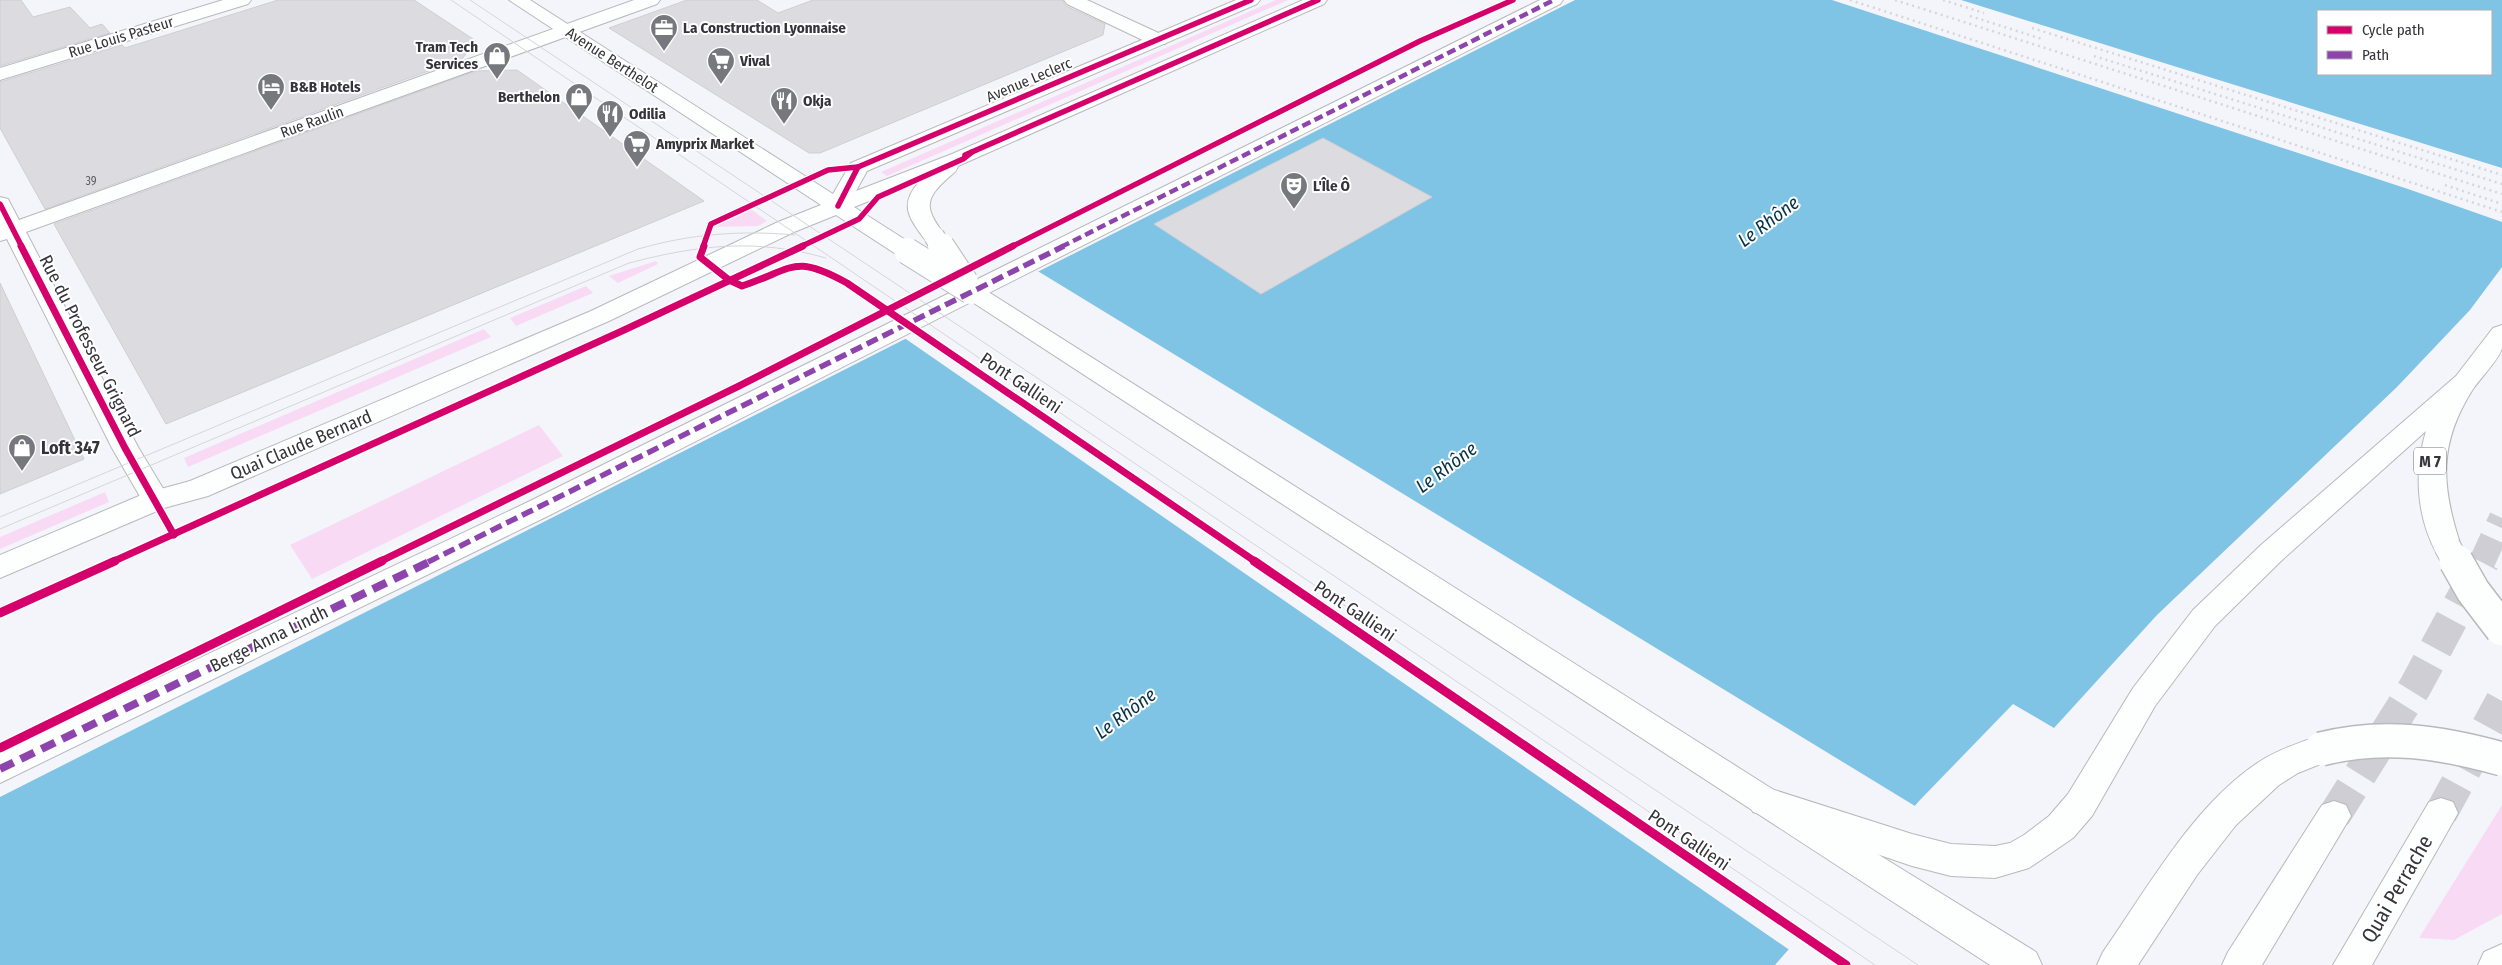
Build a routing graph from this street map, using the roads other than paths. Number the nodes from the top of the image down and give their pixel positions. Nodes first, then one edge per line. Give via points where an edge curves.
1 (242, 0) edge
2 (518, 0) edge
3 (651, 0) edge
4 (1073, 0) edge
5 (1251, 0) edge
6 (1318, 0) edge
7 (1554, 0) edge
8 (567, 31) junction
9 (1158, 40) junction
10 (0, 74) edge
11 (958, 158) junction
12 (0, 204) edge
13 (838, 206) junction
14 (7, 231) edge
15 (880, 232) junction
16 (971, 292) junction
17 (600, 316) junction
18 (2502, 333) edge
19 (2464, 382) junction
20 (156, 500) junction
21 (0, 567) edge
22 (2502, 629) edge
23 (2502, 758) edge
24 (0, 769) edge
25 (1765, 802) junction
26 (2442, 813) tunnel mouth
27 (2334, 816) tunnel mouth
28 (2502, 962) edge
29 (2023, 965) edge
30 (2116, 965) edge
31 (2242, 965) edge
32 (2352, 965) edge
33 (2497, 965) edge

1 - 10 main road, Rue Louis Pasteur
2 - 8 main road, Avenue Berthelot
3 - 8 main road, Rue Raulin
4 - 9 main road
5 - 9 main road, Avenue Leclerc
6 - 11 main road
7 - 24 main road, Berge Anna Lindh via 538,509
8 - 13 main road, Avenue Berthelot
8 - 14 main road, Rue Raulin
9 - 13 main road, Avenue Leclerc via 858,167
11 - 13 main road
11 - 16 main road, bridge via 934,179 918,198 917,206 923,222
12 - 14 main road, Rue du Professeur Grignard
13 - 15 main road, Avenue Berthelot
13 - 17 main road, Quai Claude Bernard via 786,227
14 - 20 main road, Rue du Professeur Grignard
15 - 16 main road, Avenue Berthelot, bridge
15 - 17 main road, Quai Claude Bernard via 851,225 827,226 676,294
16 - 25 main road
17 - 20 main road, Quai Claude Bernard via 198,489
18 - 19 main road, M 7
19 - 22 main road, M 7, bridge via 2435,439 2430,460 2433,502 2447,546 2469,584
19 - 25 main road via 2271,553 2204,618 2144,697 2080,805 2061,827 2017,857 1976,862 1951,860
20 - 21 main road, Quai Claude Bernard
23 - 30 main road, bridge via 2408,740 2359,740 2292,760 2267,774 2222,817
25 - 29 main road
26 - 32 main road, Quai Perrache
27 - 31 main road
28 - 33 main road

